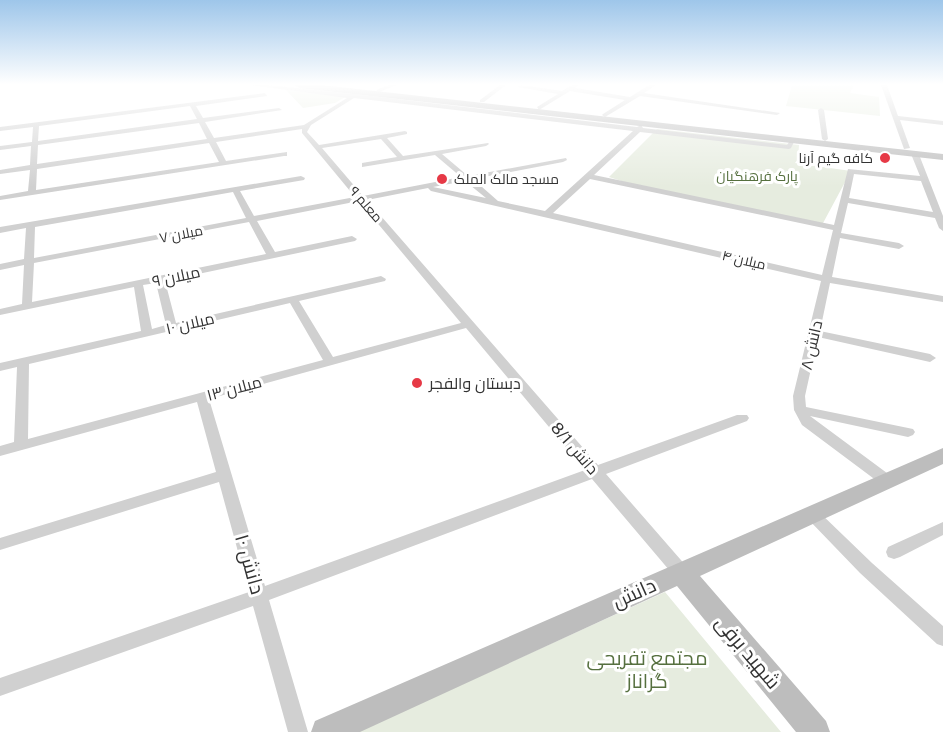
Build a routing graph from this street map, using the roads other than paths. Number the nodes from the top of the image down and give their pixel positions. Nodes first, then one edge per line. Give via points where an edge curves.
1 (74, 119) edge
2 (214, 119) edge
3 (317, 119) edge
4 (576, 119) edge
5 (581, 119) edge
6 (643, 119) edge
7 (822, 119) edge
8 (897, 119) edge
9 (907, 119) edge
10 (201, 121) junction
11 (943, 123) edge
12 (36, 124) junction
13 (641, 126) junction
14 (305, 127) junction
15 (0, 129) edge
16 (405, 133) dead end
17 (383, 137) junction
18 (825, 139) junction
19 (211, 141) junction
20 (35, 143) junction
21 (486, 144) dead end
22 (317, 147) junction
23 (0, 148) edge
24 (911, 151) junction
25 (943, 152) edge
26 (437, 153) junction
27 (284, 154) dead end
28 (943, 157) edge
29 (402, 159) junction
30 (563, 160) dead end
31 (223, 163) junction
32 (365, 165) dead end
33 (34, 167) junction
34 (0, 172) edge
35 (588, 176) junction
36 (302, 178) dead end
37 (468, 179) junction
38 (924, 179) junction
39 (424, 188) junction
40 (235, 189) junction
41 (32, 193) junction
42 (0, 198) edge
43 (362, 200) junction
44 (844, 200) junction
45 (496, 203) junction
46 (547, 214) junction
47 (939, 216) junction
48 (253, 220) junction
49 (31, 224) junction
50 (943, 228) edge
51 (0, 230) edge
52 (837, 232) junction
53 (352, 239) dead end
54 (899, 246) dead end
55 (272, 256) junction
56 (29, 262) junction
57 (0, 267) edge
58 (160, 279) junction
59 (381, 279) dead end
60 (826, 279) junction
61 (138, 284) junction
62 (293, 299) junction
63 (943, 299) edge
64 (27, 306) junction
65 (0, 312) edge
66 (468, 324) junction
67 (172, 327) junction
68 (147, 333) junction
69 (813, 333) junction
70 (930, 358) dead end
71 (23, 362) junction
72 (330, 362) junction
73 (0, 367) edge
74 (202, 397) junction
75 (800, 410) junction
76 (742, 418) dead end
77 (908, 432) dead end
78 (21, 446) junction
79 (0, 451) edge
80 (943, 455) edge
81 (597, 474) junction
82 (224, 475) junction
83 (886, 480) junction
84 (812, 514) junction
85 (943, 528) edge
86 (0, 544) edge
87 (894, 552) dead end
88 (681, 572) junction
89 (259, 596) junction
90 (943, 638) edge
91 (0, 687) edge
92 (298, 732) edge
93 (326, 732) edge
94 (815, 732) edge

1 - 12 street
2 - 10 street
3 - 14 street
4 - 13 street
5 - 13 main road
6 - 18 main road
7 - 18 street
8 - 24 street
9 - 11 street
10 - 19 street
10 - 20 street
12 - 15 street
12 - 20 street
13 - 24 main road via 791,143
13 - 35 street
14 - 19 street
14 - 22 street, معلم ۹ via 304,132
16 - 17 street
17 - 22 street
17 - 29 street
18 - 24 main road
19 - 31 street
19 - 33 street
20 - 23 street
20 - 33 street
21 - 26 street
22 - 43 street, معلم ۹
24 - 25 main road
24 - 28 main road
24 - 38 street
26 - 29 street
26 - 37 street
27 - 31 street
29 - 32 street
30 - 37 street, میلان ۷
31 - 41 street
33 - 34 street
33 - 41 street
35 - 46 street
35 - 52 street
36 - 40 street
37 - 39 street, میلان ۷
37 - 45 street
38 - 44 street, دانش ۸ via 850,171
38 - 47 street
39 - 43 street, میلان ۷
39 - 45 street, میلان ۴
40 - 48 street
40 - 49 street
41 - 42 street
43 - 48 street, میلان ۷
43 - 66 street, معلم ۹
44 - 47 street
44 - 52 street, دانش ۸
45 - 46 street, میلان ۴
46 - 60 street, میلان ۴
47 - 50 street
48 - 55 street
48 - 56 street, میلان ۷
49 - 51 street
49 - 56 street
52 - 54 street
52 - 60 street, دانش ۸
53 - 55 street, میلان ۹
55 - 58 street, میلان ۹
56 - 57 street, میلان ۷
56 - 64 street
58 - 61 street, میلان ۹
58 - 67 street
59 - 62 street, میلان ۱۰
60 - 63 street, میلان ۴
60 - 69 street, دانش ۸
61 - 64 street, میلان ۹
61 - 68 street
62 - 67 street, میلان ۱۰
62 - 72 street
64 - 65 street, میلان ۹
66 - 72 street, میلان ۱۳
66 - 81 street, دانش 8/1
67 - 68 street, میلان ۱۰
68 - 71 street, میلان ۱۰
69 - 70 street
69 - 75 street, دانش ۸ via 799,396
71 - 73 street, میلان ۱۰
71 - 78 street
72 - 74 street, میلان ۱۳
74 - 78 street, میلان ۱۳
74 - 82 street, دانش ۱۰
75 - 77 street
75 - 83 street via 807,422
76 - 81 street
78 - 79 street, میلان ۱۳
80 - 83 main road, دانش
81 - 88 street, دانش 8/1
81 - 89 street
82 - 86 street
82 - 89 street, دانش ۱۰
83 - 84 main road, دانش
84 - 88 main road, دانش
84 - 90 street
85 - 87 street
88 - 93 main road, دانش
88 - 94 main road, شهید برفی
89 - 91 street
89 - 92 street, دانش ۱۰

